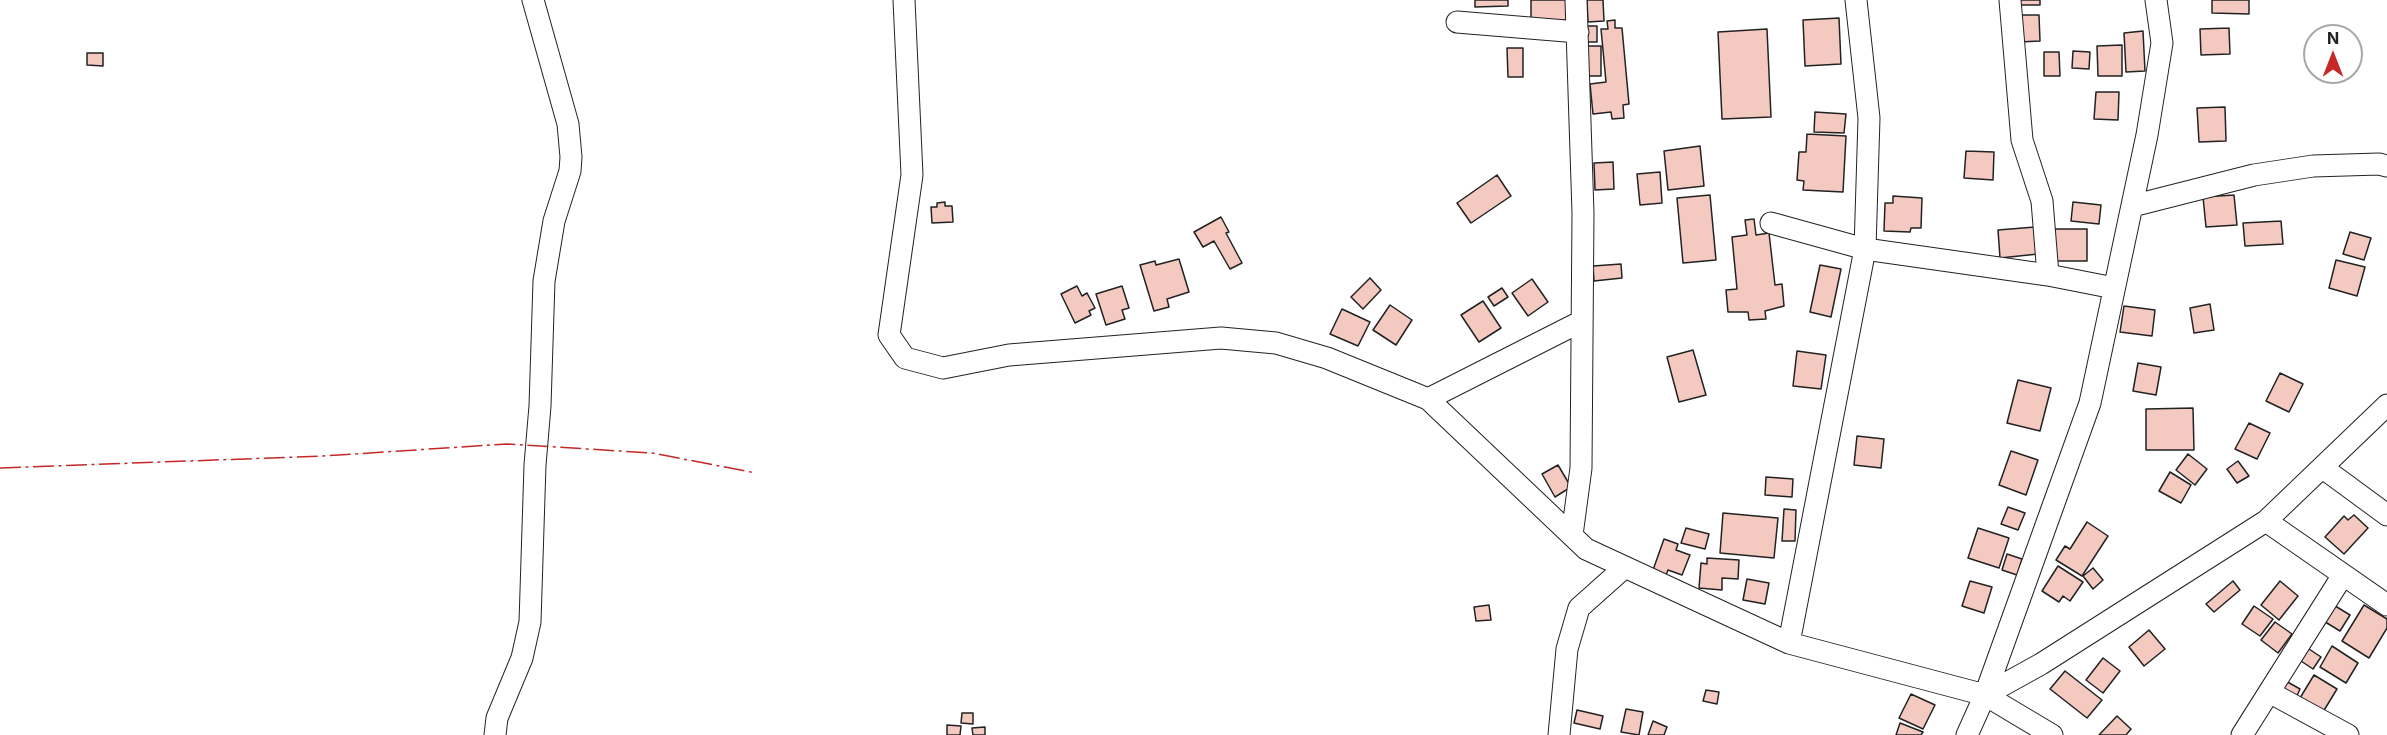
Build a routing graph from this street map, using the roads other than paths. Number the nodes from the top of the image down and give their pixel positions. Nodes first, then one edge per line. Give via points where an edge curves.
1 (533, 0) edge
2 (904, 0) edge
3 (1576, 0) edge
4 (1856, 0) edge
5 (2010, 0) edge
6 (2156, 0) edge
7 (1457, 22) dead end
8 (1578, 32) junction
9 (2387, 166) edge
10 (2132, 206) junction
11 (1771, 223) dead end
12 (1865, 249) junction
13 (2048, 275) junction
14 (2114, 288) junction
15 (1582, 321) junction
16 (1428, 399) junction
17 (2387, 405) edge
18 (2323, 468) junction
19 (2387, 515) edge
20 (2266, 521) junction
21 (1572, 535) junction
22 (1625, 567) junction
23 (2343, 575) junction
24 (2387, 605) edge
25 (1790, 643) junction
26 (2269, 692) junction
27 (1985, 695) junction
28 (495, 735) edge
29 (1559, 735) edge
30 (1967, 735) edge
31 (2052, 735) edge
32 (2242, 735) edge
33 (2348, 735) edge

1 - 28 street via 568,124 571,157 544,281 530,622 522,658 497,718
2 - 16 street via 912,175 888,335 905,358 943,368 1009,355 1221,338 1276,343 1327,358
3 - 8 street
4 - 12 street via 1869,118
5 - 13 street via 2022,140 2042,201
6 - 10 street via 2162,43
7 - 8 street
8 - 15 street
9 - 10 street via 2313,166 2254,175
10 - 14 street
11 - 12 street
12 - 13 street
12 - 25 street
13 - 14 street
14 - 27 street via 2090,403
15 - 16 street
15 - 21 street via 1581,468
16 - 21 street
17 - 18 street
18 - 19 street
18 - 20 street
20 - 23 street
20 - 27 street via 2041,664
21 - 22 street via 1586,549
22 - 25 street
22 - 29 street via 1579,608 1567,649
23 - 24 street
23 - 26 street
25 - 27 street
26 - 32 street
26 - 33 street
27 - 30 street
27 - 31 street

